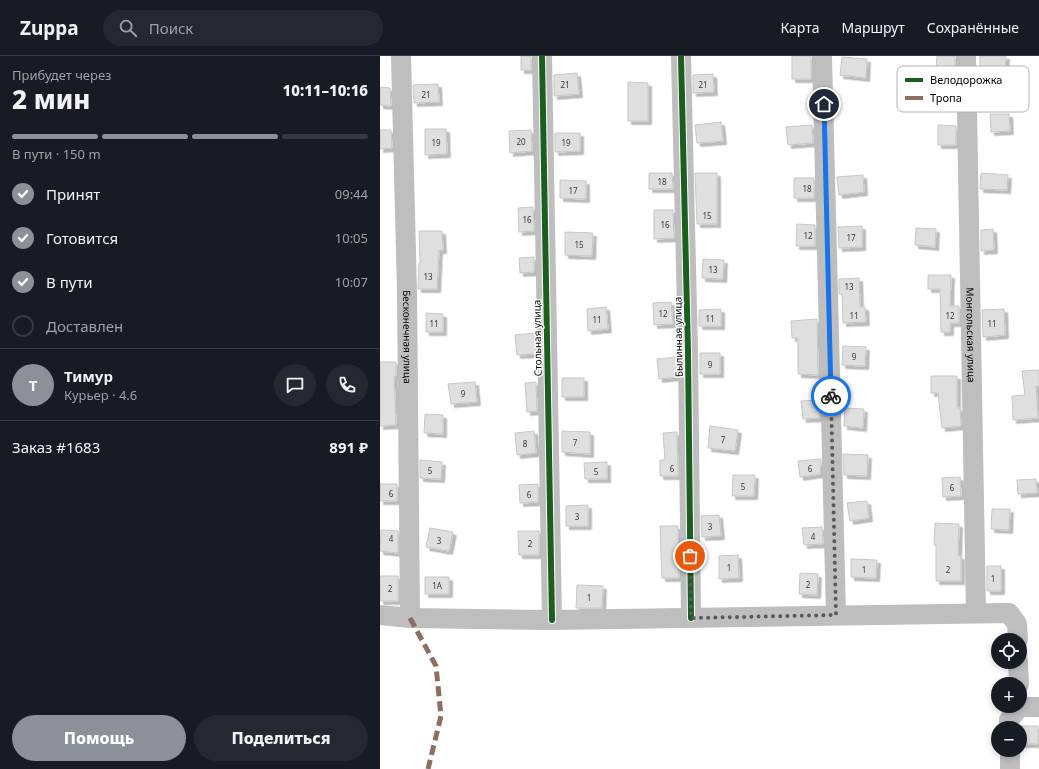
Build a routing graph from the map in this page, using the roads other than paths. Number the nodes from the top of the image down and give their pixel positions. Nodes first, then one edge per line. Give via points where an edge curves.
1 (401, 56) edge
2 (542, 56) edge
3 (681, 56) edge
4 (822, 56) edge
5 (966, 56) edge
6 (966, 66) edge
7 (967, 112) edge
8 (976, 614) junction
9 (380, 615) edge
10 (836, 615) junction
11 (410, 618) junction
12 (691, 618) junction
13 (552, 620) junction
14 (1018, 633) edge
15 (1018, 713) edge
16 (1009, 721) edge
17 (1010, 757) edge
18 (1010, 769) edge

1 - 11 street, Бесконечная улица via 407,292
2 - 13 street, Стольная улица
3 - 12 street, Былинная улица
4 - 10 street
5 - 6 street, Монгольская улица
7 - 8 street, Монгольская улица
8 - 10 street
8 - 14 street via 1009,613 1017,624
9 - 11 street
10 - 12 street
11 - 13 street
12 - 13 street
15 - 16 street
17 - 18 street

